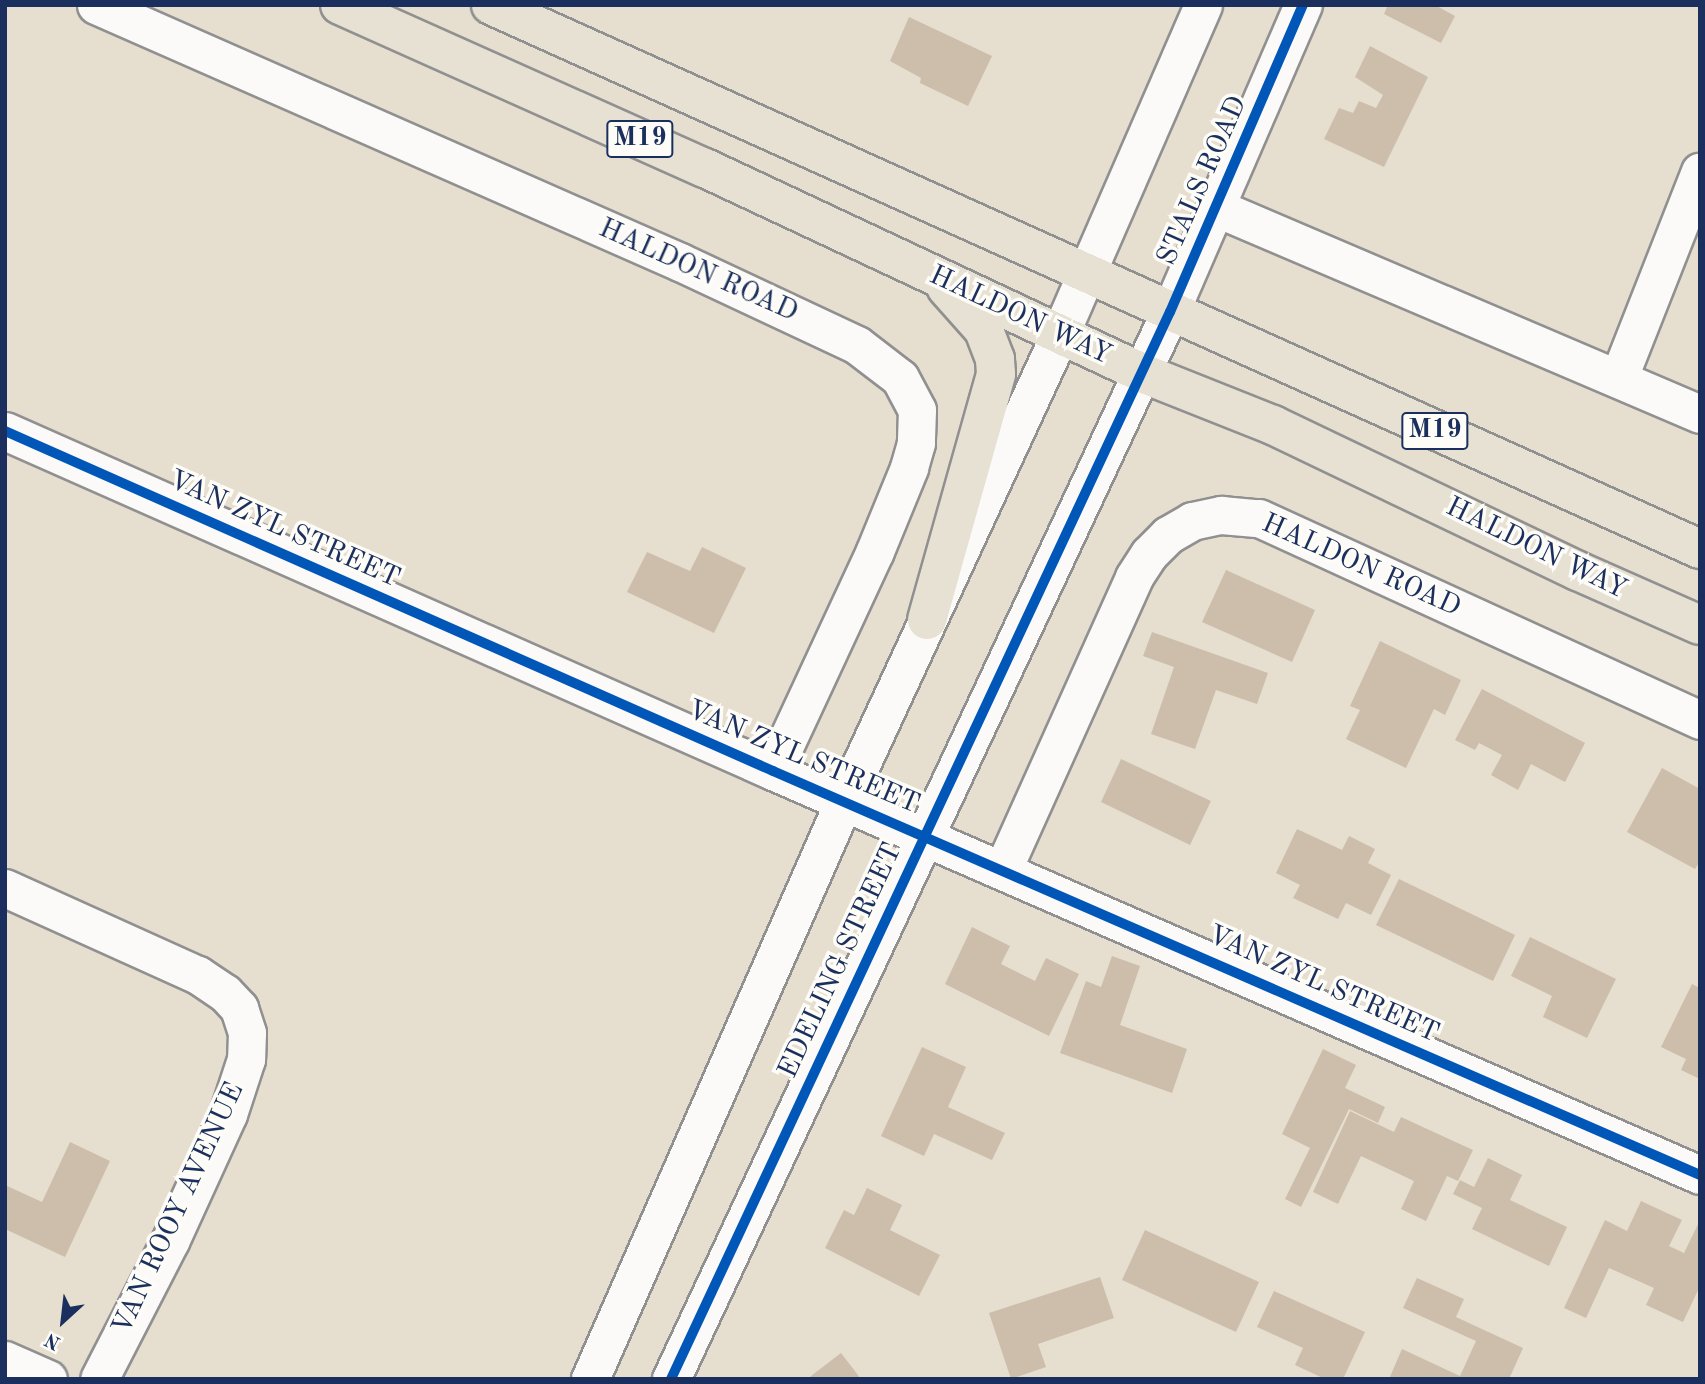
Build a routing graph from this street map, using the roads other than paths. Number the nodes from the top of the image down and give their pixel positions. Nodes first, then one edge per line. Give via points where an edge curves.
1 (96, 5) edge
2 (340, 5) edge
3 (491, 5) edge
4 (1203, 5) edge
5 (1303, 5) edge
6 (587, 49) junction
7 (564, 105) junction
8 (1700, 171) edge
9 (1217, 208) junction
10 (1086, 272) junction
11 (939, 279) junction
12 (1170, 312) junction
13 (1060, 334) junction
14 (1142, 373) junction
15 (1619, 377) junction
16 (1700, 414) edge
17 (5, 431) edge
18 (1700, 549) edge
19 (928, 620) junction
20 (1700, 625) edge
21 (1700, 720) edge
22 (773, 771) junction
23 (844, 801) junction
24 (925, 836) junction
25 (1003, 869) junction
26 (5, 888) edge
27 (1700, 1175) edge
28 (5, 1360) edge
29 (48, 1379) edge
30 (99, 1379) edge
31 (590, 1379) edge
32 (671, 1379) edge

1 - 22 street, HALDON ROAD via 680,262 857,345 900,378 917,410 916,443 909,468
2 - 7 highway, HALDON WAY / M19
3 - 6 highway, M19
4 - 10 street
5 - 9 street, STALS ROAD
6 - 7 highway
6 - 10 highway, M19
7 - 11 highway, HALDON WAY / M19
8 - 15 street
9 - 12 street, STALS ROAD
9 - 15 street
10 - 12 highway, M19
10 - 13 street
11 - 13 highway, HALDON WAY / M19
11 - 19 highway via 984,330 996,374
12 - 14 street, STALS ROAD
12 - 18 highway, M19
13 - 14 highway, HALDON WAY / M19
13 - 19 street, EDELING STREET
14 - 20 highway, HALDON WAY / M19 via 1273,425
14 - 24 street, EDELING STREET
15 - 16 street
17 - 22 street, VAN ZYL STREET
19 - 23 street, EDELING STREET
21 - 25 street, HALDON ROAD via 1259,518 1221,515 1192,521 1168,535 1134,577
22 - 23 street, VAN ZYL STREET
23 - 24 street, VAN ZYL STREET
23 - 31 street, EDELING STREET
24 - 25 street, VAN ZYL STREET
24 - 32 street, EDELING STREET
25 - 27 street, VAN ZYL STREET
26 - 30 street, VAN ROOY AVENUE via 198,975 239,1008 247,1033 246,1059 228,1114
28 - 29 street

